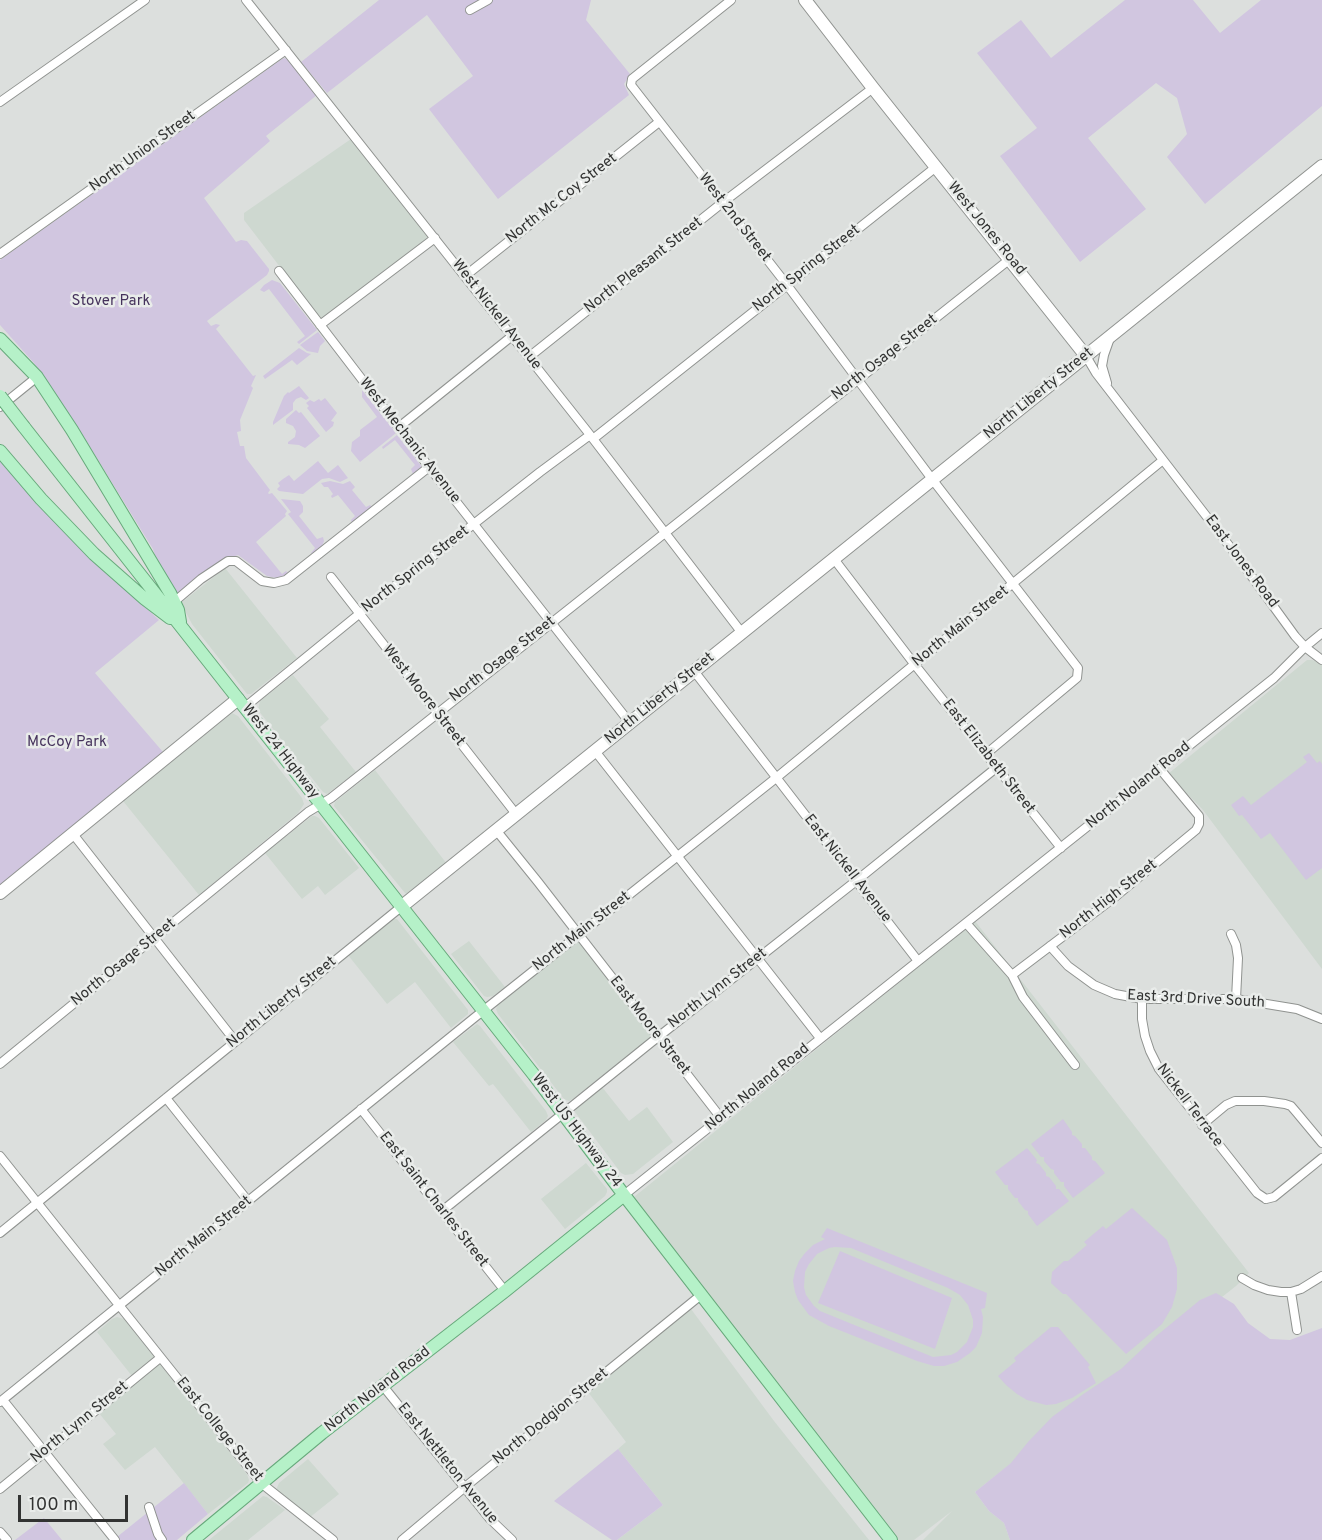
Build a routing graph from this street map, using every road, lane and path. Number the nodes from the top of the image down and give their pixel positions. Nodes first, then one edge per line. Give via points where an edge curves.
1 (145, 0) edge
2 (246, 0) edge
3 (488, 0) edge
4 (731, 0) edge
5 (806, 0) edge
6 (471, 10) dead end
7 (286, 50) junction
8 (873, 88) junction
9 (0, 102) edge
10 (659, 122) junction
11 (1322, 166) edge
12 (936, 167) junction
13 (722, 203) junction
14 (435, 237) junction
15 (0, 254) edge
16 (1010, 259) junction
17 (279, 271) dead end
18 (465, 276) junction
19 (787, 285) junction
20 (321, 325) junction
21 (512, 336) junction
22 (1110, 337) junction
23 (0, 339) edge
24 (1086, 356) junction
25 (529, 357) junction
26 (37, 377) junction
27 (858, 380) junction
28 (1107, 387) junction
29 (0, 396) edge
30 (0, 407) edge
31 (399, 426) junction
32 (591, 437) junction
33 (0, 452) edge
34 (1163, 460) junction
35 (429, 467) junction
36 (932, 480) junction
37 (474, 524) junction
38 (664, 532) junction
39 (834, 559) junction
40 (331, 577) dead end
41 (1013, 584) junction
42 (174, 602) junction
43 (359, 614) junction
44 (551, 622) junction
45 (181, 627) junction
46 (742, 633) junction
47 (1322, 633) edge
48 (1305, 646) junction
49 (1322, 660) edge
50 (915, 665) junction
51 (694, 671) junction
52 (242, 703) junction
53 (436, 713) junction
54 (630, 723) junction
55 (595, 751) junction
56 (986, 753) junction
57 (996, 768) junction
58 (1160, 769) junction
59 (776, 778) junction
60 (321, 805) junction
61 (516, 814) junction
62 (496, 830) junction
63 (73, 834) junction
64 (1061, 848) junction
65 (678, 856) junction
66 (856, 881) junction
67 (0, 893) edge
68 (401, 907) junction
69 (966, 923) junction
70 (1231, 934) dead end
71 (578, 935) junction
72 (153, 939) junction
73 (1050, 946) junction
74 (757, 958) junction
75 (918, 961) junction
76 (1012, 975) junction
77 (1142, 999) junction
78 (1236, 999) junction
79 (483, 1011) junction
80 (1322, 1019) edge
81 (657, 1037) junction
82 (820, 1038) junction
83 (235, 1041) junction
84 (0, 1064) edge
85 (1075, 1065) dead end
86 (166, 1098) junction
87 (361, 1109) junction
88 (563, 1113) junction
89 (721, 1118) junction
90 (1202, 1125) junction
91 (1322, 1143) edge
92 (0, 1156) edge
93 (1322, 1158) edge
94 (624, 1195) junction
95 (248, 1201) junction
96 (38, 1203) junction
97 (442, 1211) junction
98 (0, 1233) edge
99 (1322, 1276) edge
100 (1242, 1278) dead end
101 (505, 1291) junction
102 (1291, 1292) junction
103 (701, 1295) junction
104 (120, 1305) junction
105 (1297, 1330) dead end
106 (160, 1358) junction
107 (383, 1386) junction
108 (1, 1401) edge
109 (45, 1452) junction
110 (261, 1483) junction
111 (465, 1486) junction
112 (0, 1489) edge
113 (148, 1507) dead end
114 (0, 1532) edge
115 (7, 1540) edge
116 (115, 1540) edge
117 (162, 1540) edge
118 (193, 1540) edge
119 (333, 1540) edge
120 (402, 1540) edge
121 (512, 1540) edge
122 (891, 1540) edge

1 - 9 street
2 - 7 street, West Nickell Avenue
3 - 6 street
4 - 10 street, West 2nd Street via 632,79 630,85
5 - 8 main road, West Jones Road
7 - 14 street, West Nickell Avenue
7 - 15 street, North Union Street
8 - 12 main road, West Jones Road
8 - 13 street, North Pleasant Street
10 - 13 street, West 2nd Street
10 - 18 street, North Mc Coy Street
11 - 22 main road, North Liberty Street
12 - 16 main road, West Jones Road
12 - 19 street, North Spring Street
13 - 19 street, West 2nd Street
13 - 25 street, North Pleasant Street
14 - 18 street, West Nickell Avenue
14 - 20 street
16 - 24 main road, West Jones Road
16 - 27 street, North Osage Street
17 - 20 street, West Mechanic Avenue
18 - 21 street, West Nickell Avenue
19 - 27 street, West 2nd Street
19 - 32 street, North Spring Street
20 - 31 street, West Mechanic Avenue
21 - 25 street, West Nickell Avenue
21 - 31 street
22 - 24 main road, North Liberty Street
22 - 28 street via 1102,366
23 - 26 main road
24 - 28 street, West Jones Road
24 - 36 main road, North Liberty Street
25 - 32 street, West Nickell Avenue
26 - 30 street
26 - 42 main road
27 - 36 street, West 2nd Street
27 - 38 street, North Osage Street
28 - 34 street, West Jones Road
29 - 45 main road, bridge
31 - 35 street, West Mechanic Avenue
32 - 37 street, North Spring Street
32 - 38 street, West Nickell Avenue
33 - 45 main road via 94,554
34 - 41 street, North Main Street
34 - 48 street, East Jones Road
35 - 37 street, West Mechanic Avenue
35 - 42 street via 286,580 262,581 236,561 228,561
36 - 39 main road, North Liberty Street
36 - 41 street, West 2nd Street
37 - 43 street, North Spring Street
37 - 44 street, West Mechanic Avenue
38 - 44 street, North Osage Street
38 - 46 street, West Nickell Avenue
39 - 46 main road, North Liberty Street
39 - 50 street, East Elizabeth Street
40 - 43 street, West Moore Street
41 - 50 street, North Main Street
41 - 56 street, West 2nd Street via 1078,668 1077,678
42 - 45 main road
43 - 52 street, North Spring Street
43 - 53 street, West Moore Street
44 - 53 street, North Osage Street
44 - 54 street, West Mechanic Avenue
45 - 52 main road, West 24 Highway
46 - 51 main road, North Liberty Street
47 - 48 street, North Noland Road
48 - 49 street, East Jones Road
48 - 58 street, North Noland Road via 1274,678
50 - 56 street, East Elizabeth Street
50 - 59 street, North Main Street
51 - 54 main road, North Liberty Street
51 - 59 street
52 - 60 main road, West 24 Highway
52 - 63 main road, North Spring Street
53 - 60 street, North Osage Street
53 - 61 street, West Moore Street
54 - 55 main road, North Liberty Street
55 - 61 main road, North Liberty Street
55 - 65 street
56 - 57 street, East Elizabeth Street
57 - 64 street, East Elizabeth Street
57 - 66 street, North Lynn Street
58 - 64 street, North Noland Road
58 - 73 street, North High Street via 1199,816 1196,830
59 - 65 street, North Main Street
59 - 66 street, East Nickell Avenue
60 - 68 main road, West US Highway 24
60 - 72 street, North Osage Street
61 - 62 main road, North Liberty Street
62 - 68 main road, North Liberty Street
62 - 71 street
63 - 67 main road, North Spring Street
63 - 72 street
64 - 69 street, North Noland Road
65 - 71 street, North Main Street
65 - 74 street
66 - 74 street, North Lynn Street
66 - 75 street, East Nickell Avenue
68 - 79 main road, West US Highway 24
68 - 83 street, North Liberty Street
69 - 75 street, North Noland Road
69 - 76 street
70 - 78 street via 1238,958
71 - 79 street, North Main Street
71 - 81 street, East Moore Street
72 - 83 street
72 - 84 street, North Osage Street
73 - 76 street, North High Street
73 - 77 street, East 3rd Drive South via 1068,966 1094,985
74 - 81 street, North Lynn Street
74 - 82 street
75 - 82 street, North Noland Road
76 - 85 street via 1023,997
77 - 78 street, East 3rd Drive South
77 - 90 street, Nickell Terrace via 1142,1019 1150,1051
78 - 80 street, East 3rd Drive South via 1297,1010
79 - 87 street, North Main Street
79 - 88 main road, West US Highway 24
81 - 88 street, North Lynn Street
81 - 89 street, East Moore Street
82 - 89 street, North Noland Road
83 - 86 street, North Liberty Street
86 - 95 street
86 - 96 street, North Liberty Street
87 - 95 street, North Main Street
87 - 97 street, East Saint Charles Street
88 - 94 main road, West US Highway 24
88 - 97 street, North Lynn Street
89 - 94 street, North Noland Road
90 - 91 street via 1235,1101 1275,1102 1291,1106
90 - 93 street, Nickell Terrace via 1265,1202
92 - 96 street, East College Street
94 - 101 main road, North Noland Road
94 - 103 main road, West US Highway 24
95 - 104 street, North Main Street
96 - 98 street, North Liberty Street
96 - 104 street, East College Street
97 - 101 street, East Saint Charles Street
99 - 102 street
100 - 102 street via 1268,1290
101 - 107 main road, North Noland Road
102 - 105 street
103 - 111 street, North Dodgion Street
103 - 122 main road, West US Highway 24
104 - 106 street, East College Street
104 - 108 street, North Main Street
106 - 109 street, North Lynn Street
106 - 110 street, East College Street
107 - 110 main road, North Noland Road
107 - 111 street, East Nettleton Avenue
108 - 109 street
109 - 112 street, North Lynn Street
109 - 116 street
110 - 118 main road, North Noland Road
110 - 119 street, East College Street
111 - 120 street, North Dodgion Street
111 - 121 street, East Nettleton Avenue
113 - 117 street
114 - 115 street

